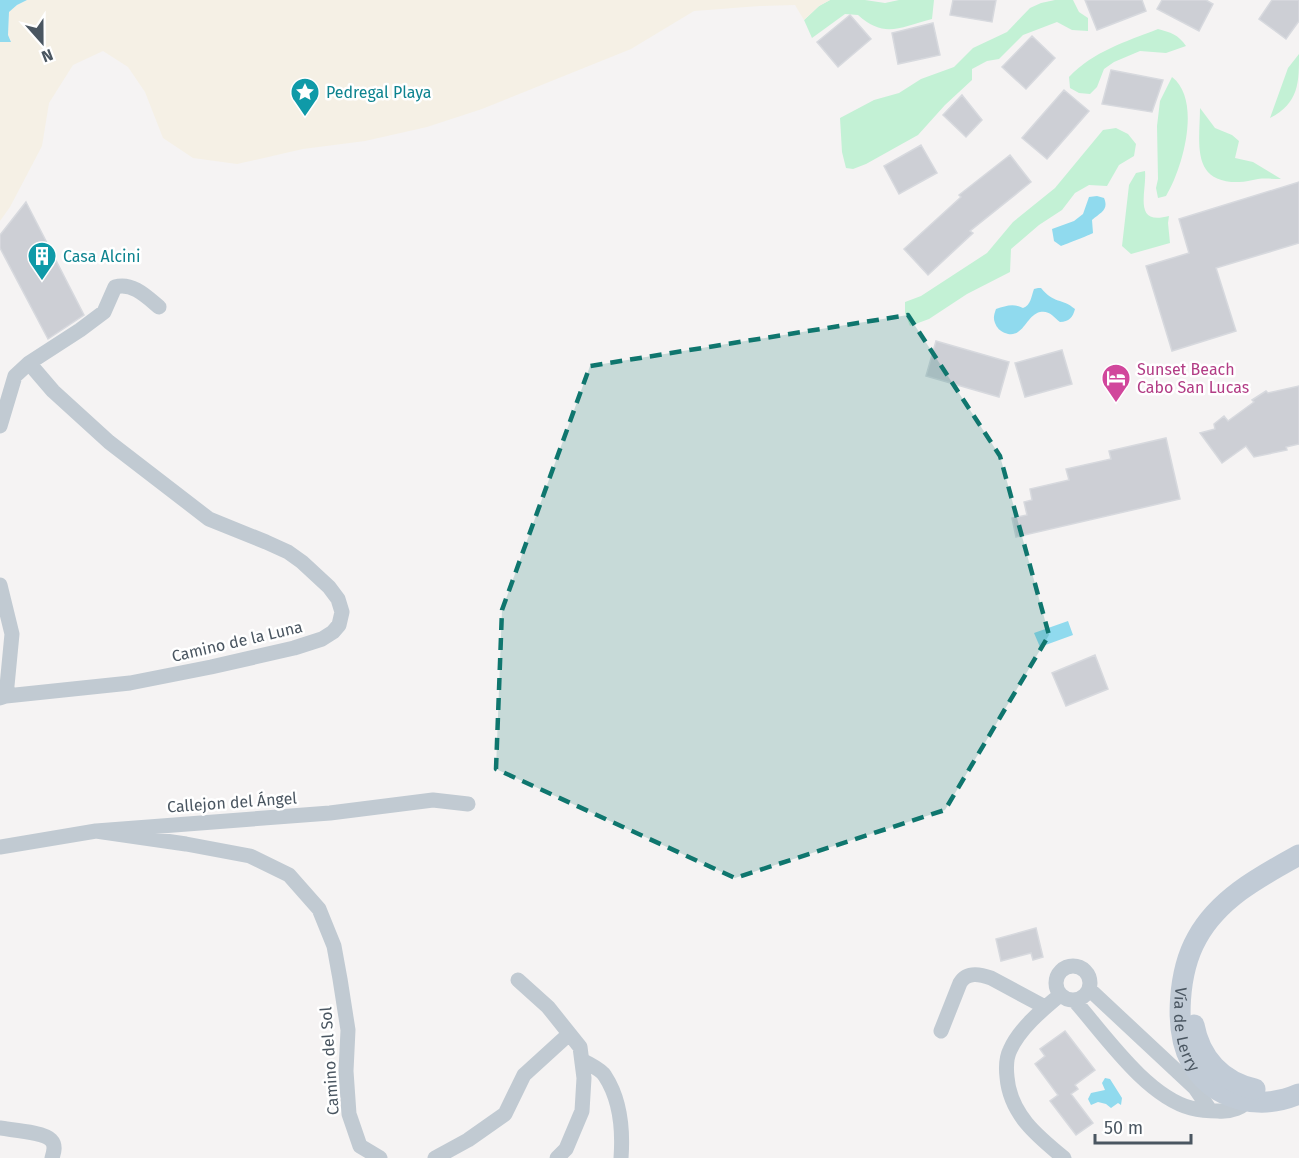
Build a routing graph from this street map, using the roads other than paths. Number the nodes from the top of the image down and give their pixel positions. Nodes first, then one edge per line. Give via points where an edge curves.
1 (159, 307) dead end
2 (29, 363) junction
3 (0, 426) edge
4 (0, 585) edge
5 (3, 697) edge
6 (468, 804) dead end
7 (96, 831) junction
8 (0, 847) edge
9 (1299, 855) edge
10 (1299, 870) edge
11 (1203, 939) junction
12 (518, 980) dead end
13 (1089, 989) junction
14 (1067, 998) junction
15 (1045, 1007) junction
16 (941, 1031) dead end
17 (569, 1034) junction
18 (582, 1060) junction
19 (1299, 1081) edge
20 (1299, 1094) edge
21 (1251, 1096) junction
22 (1210, 1110) junction
23 (0, 1128) edge
24 (52, 1158) edge
25 (380, 1158) edge
26 (435, 1158) edge
27 (557, 1158) edge
28 (621, 1158) edge
29 (1064, 1158) edge

1 - 2 street via 138,290 117,286 104,312
2 - 3 street via 15,376
2 - 5 street, Camino de la Luna via 53,391 109,442 200,513 302,562 329,586 342,612 333,632 294,648 130,683
4 - 5 street via 12,634
6 - 7 street, Callejon del Ángel via 432,800 330,813
7 - 8 street, Callejon del Ángel
7 - 25 street, Camino del Sol via 250,856 289,875 319,909 334,946 348,1030 349,1114 360,1146
9 - 11 street, Vía de Lerry via 1236,894 1214,915
10 - 11 street, Vía de Lerry via 1237,909
11 - 21 street, Vía de Lerry via 1185,966 1180,996 1181,1022 1190,1059 1200,1075 1217,1089 1235,1099
12 - 17 street via 548,1007
13 - 14 street via 1082,997
13 - 14 street via 1083,970 1068,967 1056,979 1057,990
13 - 22 street via 1195,1088
14 - 15 street
14 - 22 street via 1141,1077 1181,1104
15 - 16 street via 991,978 970,975 960,983
15 - 29 street via 1010,1050 1008,1083 1023,1120
17 - 18 street via 580,1047
17 - 26 street via 524,1075 505,1114
18 - 27 street via 582,1111 566,1149
18 - 28 street via 604,1074 615,1101
19 - 21 street, Vía de Lerry
20 - 21 street, Vía de Lerry via 1272,1101
21 - 22 street via 1228,1111
23 - 24 street via 51,1139 55,1146

